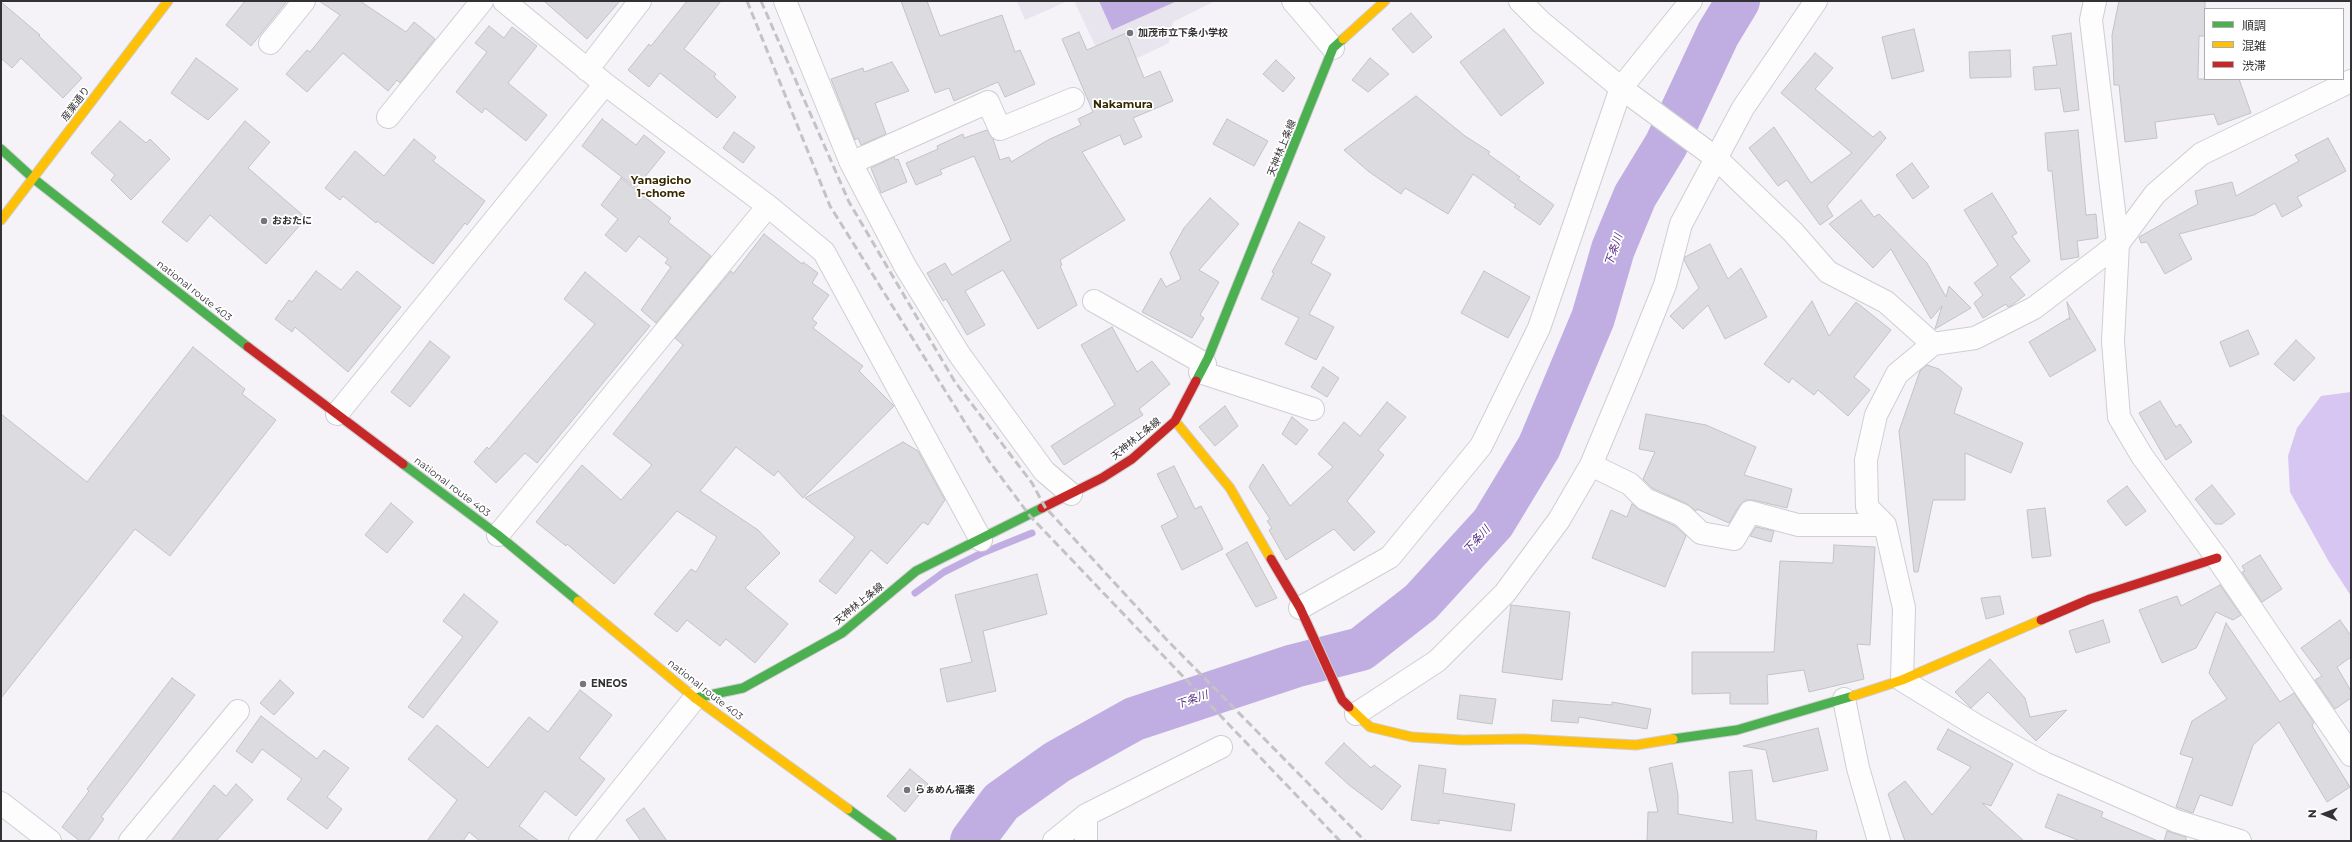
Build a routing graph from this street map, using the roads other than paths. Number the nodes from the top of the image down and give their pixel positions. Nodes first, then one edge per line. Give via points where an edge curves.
1 (168, 1) edge
2 (304, 1) edge
3 (482, 1) edge
4 (504, 1) edge
5 (640, 1) edge
6 (784, 1) edge
7 (1294, 1) edge
8 (1385, 1) edge
9 (1520, 1) edge
10 (1691, 1) edge
11 (1816, 1) edge
12 (2096, 1) edge
13 (270, 43) dead end
14 (1333, 48) junction
15 (587, 70) junction
16 (2351, 81) edge
17 (605, 84) junction
18 (1621, 88) junction
19 (1073, 98) dead end
20 (388, 117) dead end
21 (1, 149) edge
22 (1716, 158) junction
23 (851, 163) junction
24 (34, 179) junction
25 (768, 206) junction
26 (1, 220) edge
27 (2118, 244) junction
28 (1094, 301) dead end
29 (1933, 344) junction
30 (1203, 368) junction
31 (1313, 409) dead end
32 (337, 414) junction
33 (1175, 421) junction
34 (1591, 465) junction
35 (1071, 494) junction
36 (1885, 525) junction
37 (498, 535) junction
38 (981, 540) junction
39 (2217, 558) junction
40 (1300, 608) junction
41 (1902, 680) junction
42 (695, 698) junction
43 (1844, 699) junction
44 (1349, 707) junction
45 (238, 711) dead end
46 (1221, 747) dead end
47 (2351, 756) edge
48 (1, 803) edge
49 (1086, 815) junction
50 (590, 836) edge
51 (50, 841) edge
52 (130, 841) edge
53 (892, 841) edge
54 (1054, 841) edge
55 (1086, 841) edge
56 (1879, 841) edge
57 (2240, 841) edge

1 - 24 main road, 産業通り
2 - 13 street
3 - 20 street
4 - 15 street
5 - 15 street
6 - 23 street
7 - 14 street
8 - 14 main road, 天神林上条線
9 - 18 street via 1541,22
10 - 18 street
11 - 22 street via 1743,108
12 - 27 street via 2091,20
14 - 30 main road, 天神林上条線
15 - 17 street
16 - 27 street via 2201,154 2156,194
17 - 25 street
17 - 32 street
18 - 22 street
18 - 40 street via 1539,328 1481,446 1390,557
19 - 23 street via 1000,129 988,102
21 - 24 main road, national route 403
22 - 29 street via 1793,232 1828,272 1886,302
22 - 34 street via 1681,224 1665,284
23 - 35 street via 905,266 959,354 1044,471
24 - 26 main road, 産業通り
24 - 32 main road, national route 403 via 234,337
25 - 37 street
25 - 38 street via 824,252
27 - 29 street via 2034,308 1975,338
27 - 39 street via 2113,340 2119,417 2142,456
28 - 30 street
29 - 36 street via 1897,374 1876,415 1866,460 1867,507
30 - 31 street
30 - 33 main road, 天神林上条線
32 - 37 main road, national route 403
33 - 35 main road, 天神林上条線 via 1132,459
33 - 40 main road via 1230,488
34 - 36 street via 1630,484 1645,499 1682,515 1701,533 1734,539 1750,512 1798,525
34 - 44 street via 1559,520 1505,594 1437,661
35 - 38 main road, 天神林上条線
36 - 41 street via 1904,608
37 - 42 main road, national route 403
38 - 42 main road, 天神林上条線 via 916,571 842,633 743,688
39 - 41 main road via 2090,599
39 - 47 street
40 - 44 main road
41 - 43 main road
41 - 57 street via 2044,763 2176,821
42 - 50 street
42 - 53 main road, national route 403
43 - 44 main road via 1737,730 1636,745 1412,737 1370,727
43 - 56 street via 1858,768
45 - 52 street
46 - 49 street
48 - 51 street
49 - 54 street
49 - 55 street

